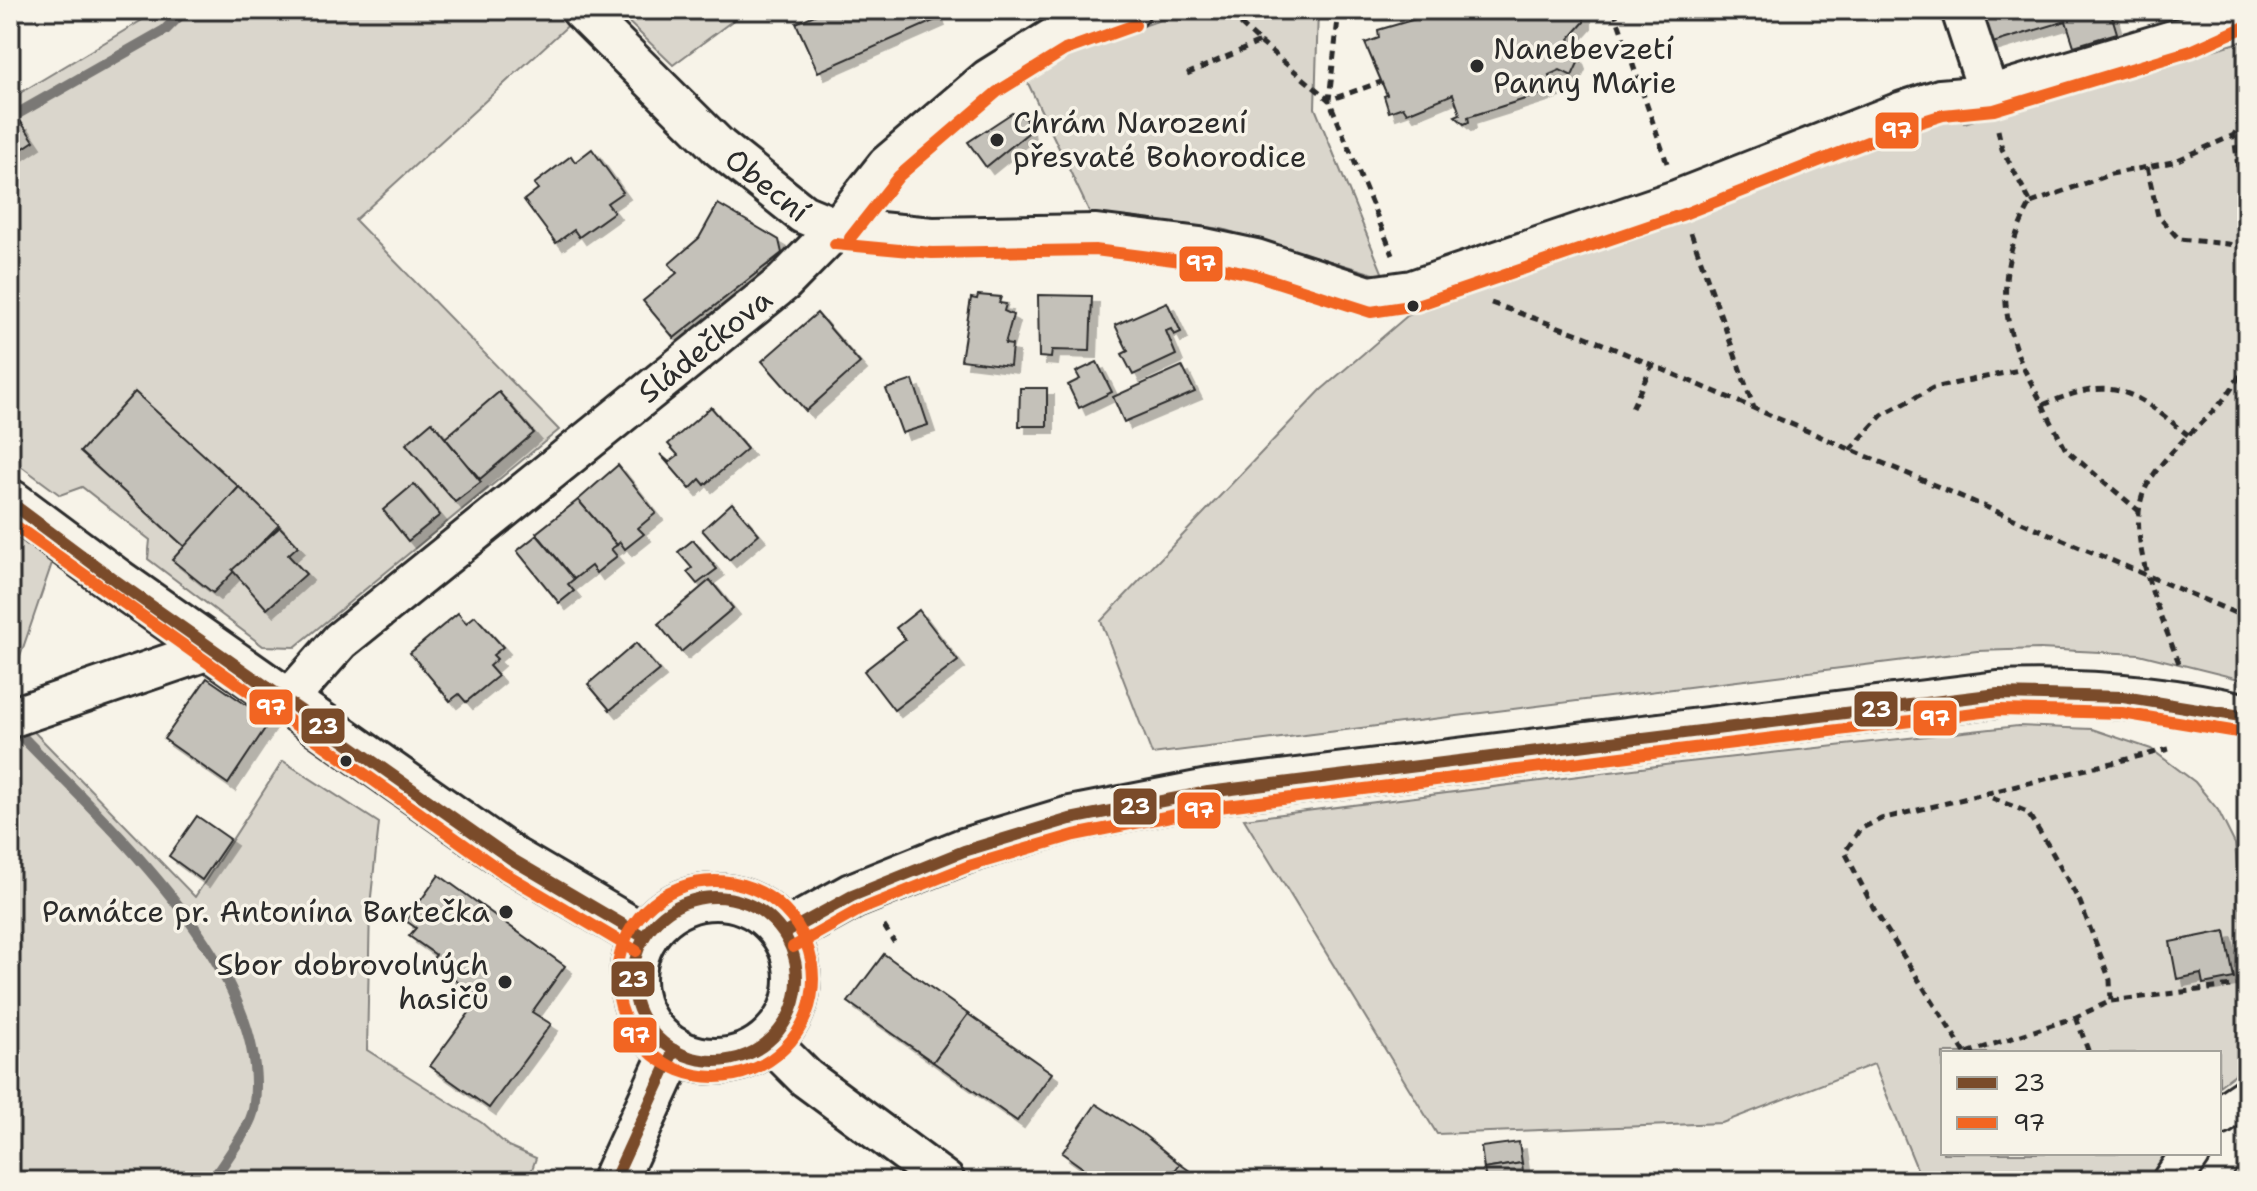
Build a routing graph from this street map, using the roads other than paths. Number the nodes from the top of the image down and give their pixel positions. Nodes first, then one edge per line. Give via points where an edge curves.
1 (581, 10) edge
2 (1130, 10) edge
3 (1961, 10) edge
4 (2244, 10) edge
5 (1989, 95) junction
6 (837, 228) junction
7 (10, 502) edge
8 (212, 649) junction
9 (288, 700) junction
10 (11, 717) edge
11 (2247, 717) edge
12 (785, 933) junction
13 (644, 937) junction
14 (769, 1041) junction
15 (674, 1050) junction
16 (2247, 1097) edge
17 (2221, 1115) edge
18 (2190, 1155) edge
19 (614, 1181) edge
20 (945, 1181) edge
21 (2172, 1181) edge

1 - 6 street, Obecní via 719,147 803,214
2 - 6 street, Sládečkova via 1058,35 988,79 887,165
3 - 5 street
4 - 5 street, Obecní via 2186,36
5 - 6 street, Obecní via 1940,99 1679,199 1432,283 1369,296 1256,259 1200,247 1096,234 932,237
6 - 9 street, Sládečkova via 783,283 340,641
7 - 8 street
8 - 9 street
8 - 10 street
9 - 13 street via 525,867
11 - 12 street via 2090,693 1998,694 1208,792 1070,819 964,851 852,896
12 - 13 street via 764,912 740,900 714,896 665,913
12 - 14 street via 798,988 788,1017
13 - 15 street via 632,974 635,997 649,1027
14 - 15 street via 748,1055 723,1061 698,1060
14 - 20 street via 806,1078
15 - 19 street
16 - 17 street
18 - 21 street

